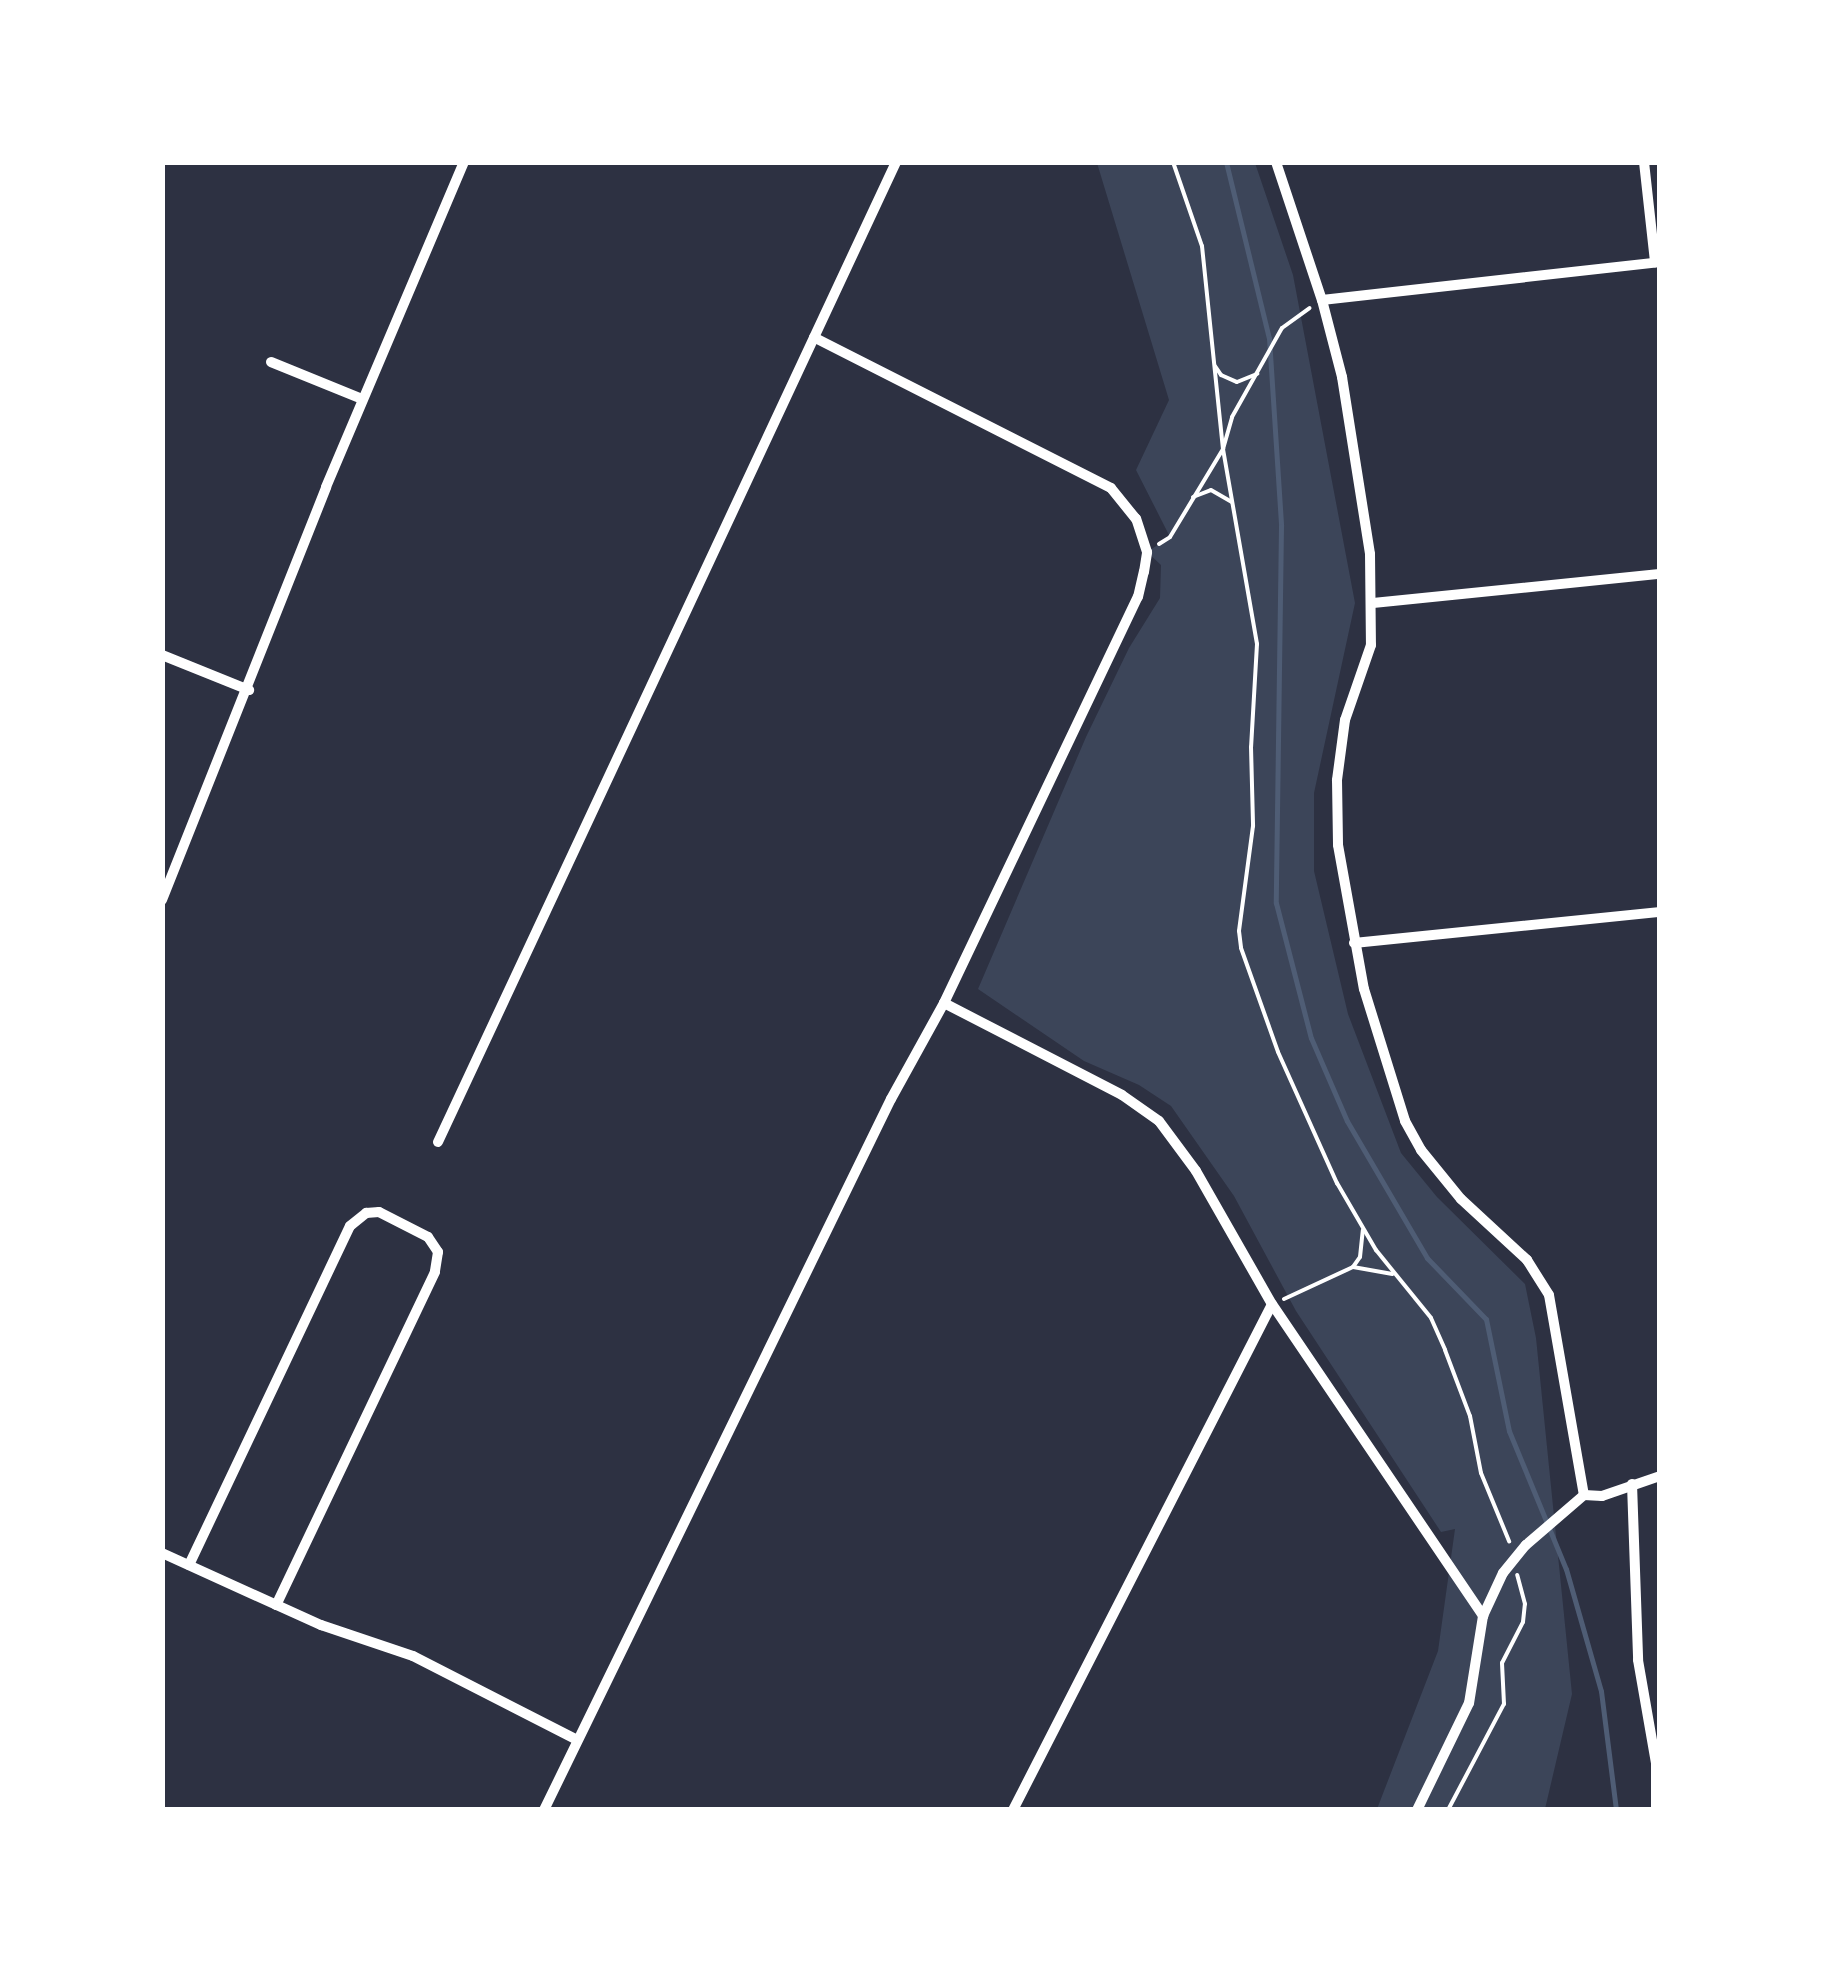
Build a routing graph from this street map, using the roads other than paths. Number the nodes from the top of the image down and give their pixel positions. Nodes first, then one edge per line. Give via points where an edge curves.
1 (464, 162) edge
2 (896, 162) edge
3 (1276, 162) edge
4 (1644, 162) edge
5 (1657, 262) edge
6 (1322, 300) junction
7 (814, 337) junction
8 (271, 362) dead end
9 (362, 400) junction
10 (1660, 574) edge
11 (1373, 603) junction
12 (162, 656) edge
13 (249, 690) junction
14 (162, 900) edge
15 (1660, 912) edge
16 (1354, 943) junction
17 (944, 1003) junction
18 (438, 1142) dead end
19 (1272, 1304) junction
20 (1660, 1476) edge
21 (1632, 1484) junction
22 (1584, 1495) junction
23 (162, 1553) edge
24 (189, 1565) junction
25 (276, 1605) junction
26 (1483, 1616) junction
27 (577, 1740) junction
28 (544, 1810) edge
29 (1013, 1810) edge
30 (1417, 1810) edge
31 (1656, 1810) edge

1 - 9 street
2 - 7 street
3 - 6 street
4 - 5 street
5 - 6 street
6 - 11 street via 1358,464
7 - 17 street via 1111,488 1136,519 1147,552 1138,596
7 - 18 street
8 - 9 street
9 - 13 street
10 - 11 street
11 - 16 street via 1371,645 1345,720 1338,780 1338,845
12 - 13 street
13 - 14 street
15 - 16 street
16 - 22 street via 1384,1060 1421,1150 1526,1260 1549,1295
17 - 19 street via 1159,1121 1196,1171
17 - 27 street
19 - 26 street
19 - 29 street
20 - 21 street
21 - 22 street
21 - 31 street via 1638,1660 1656,1763
22 - 26 street via 1513,1560
23 - 24 street
24 - 25 street
24 - 25 street via 350,1226 379,1212 428,1237 438,1252 434,1272
25 - 27 street via 412,1656
26 - 30 street via 1469,1703
27 - 28 street

